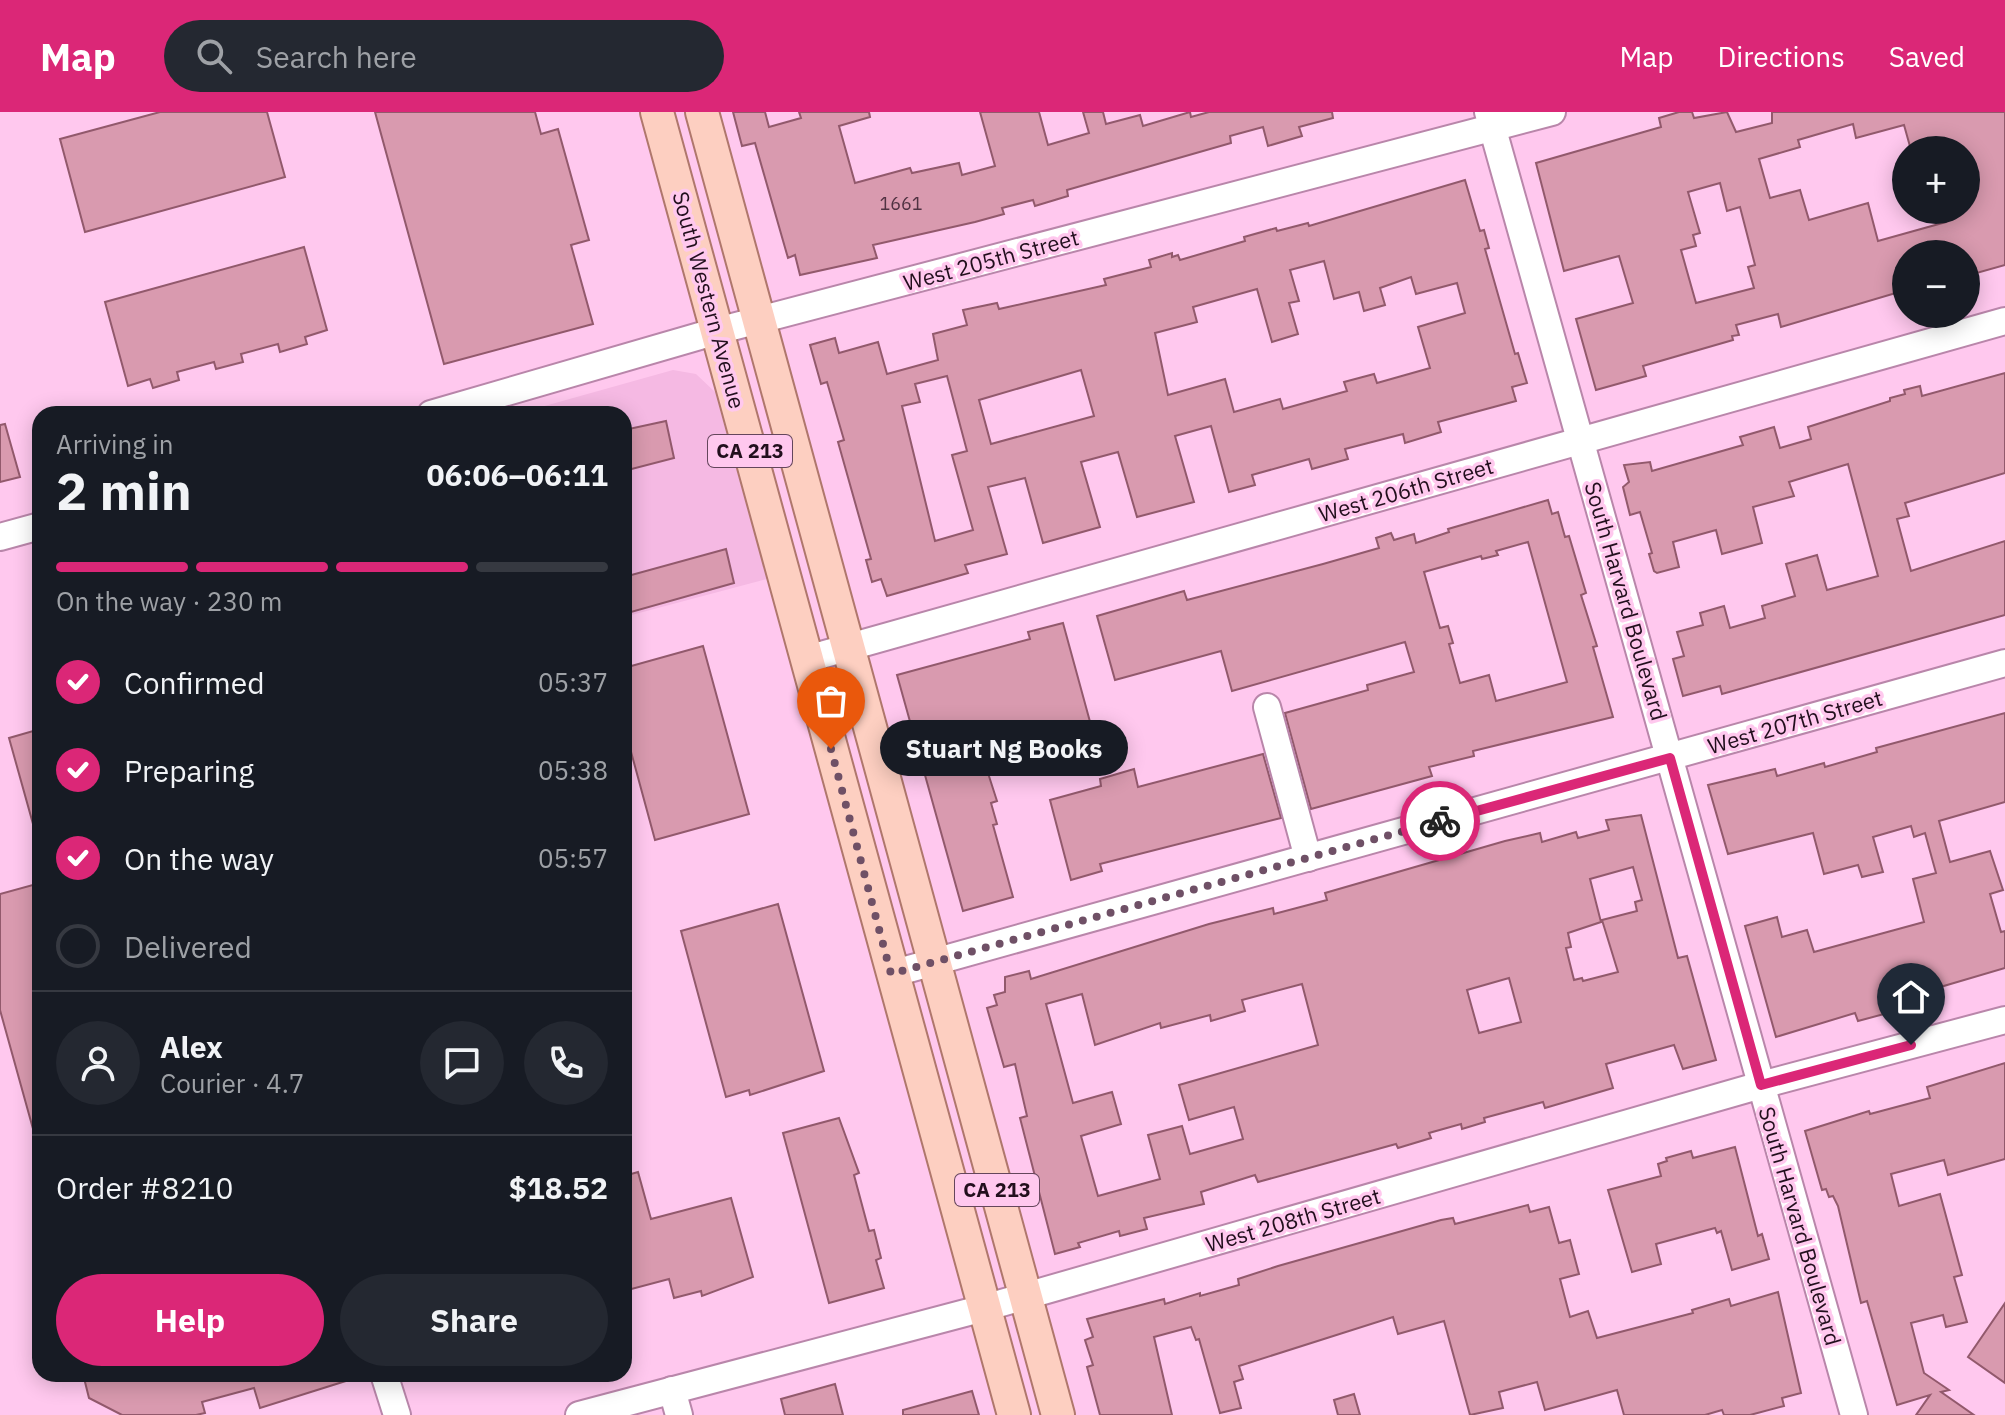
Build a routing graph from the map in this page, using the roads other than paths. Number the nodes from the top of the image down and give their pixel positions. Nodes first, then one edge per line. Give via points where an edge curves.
1 (657, 112) edge
2 (702, 112) edge
3 (1552, 112) edge
4 (1490, 120) edge
5 (761, 321) junction
6 (2005, 321) edge
7 (717, 331) junction
8 (459, 406) edge
9 (1581, 441) junction
10 (32, 528) edge
11 (0, 537) edge
12 (850, 647) junction
13 (807, 659) junction
14 (2005, 663) edge
15 (1267, 707) dead end
16 (1670, 758) junction
17 (1308, 858) junction
18 (935, 961) junction
19 (891, 974) junction
20 (2005, 1020) edge
21 (1761, 1085) junction
22 (1025, 1297) junction
23 (984, 1308) junction
24 (387, 1382) edge
25 (676, 1402) edge
26 (397, 1415) edge
27 (579, 1415) edge
28 (1014, 1415) edge
29 (1058, 1415) edge
30 (1854, 1415) edge

1 - 7 main road, South Western Avenue / CA 213
2 - 5 main road, South Western Avenue / CA 213
3 - 4 street, West 205th Street
4 - 5 street, West 205th Street
4 - 9 street, South Harvard Boulevard
5 - 7 street, West 205th Street
5 - 12 main road, South Western Avenue / CA 213
6 - 9 street, West 206th Street
7 - 8 street, West 205th Street
7 - 13 main road, South Western Avenue / CA 213
9 - 12 street, West 206th Street
9 - 16 street, South Harvard Boulevard
10 - 11 street
12 - 13 street, West 206th Street
12 - 18 main road, South Western Avenue / CA 213
13 - 19 main road, South Western Avenue / CA 213
14 - 16 street, West 207th Street
15 - 17 street
16 - 17 street, West 207th Street
16 - 21 street, South Harvard Boulevard
17 - 18 street, West 207th Street
18 - 19 street, West 207th Street
18 - 22 main road, South Western Avenue / CA 213
19 - 23 main road, South Western Avenue / CA 213
20 - 21 street, West 208th Street
21 - 22 street, West 208th Street
21 - 30 street, South Harvard Boulevard
22 - 23 street, West 208th Street
22 - 29 main road, South Western Avenue / CA 213
23 - 25 street, West 208th Street
23 - 28 main road, South Western Avenue / CA 213
24 - 26 street
25 - 27 street, West 208th Street

